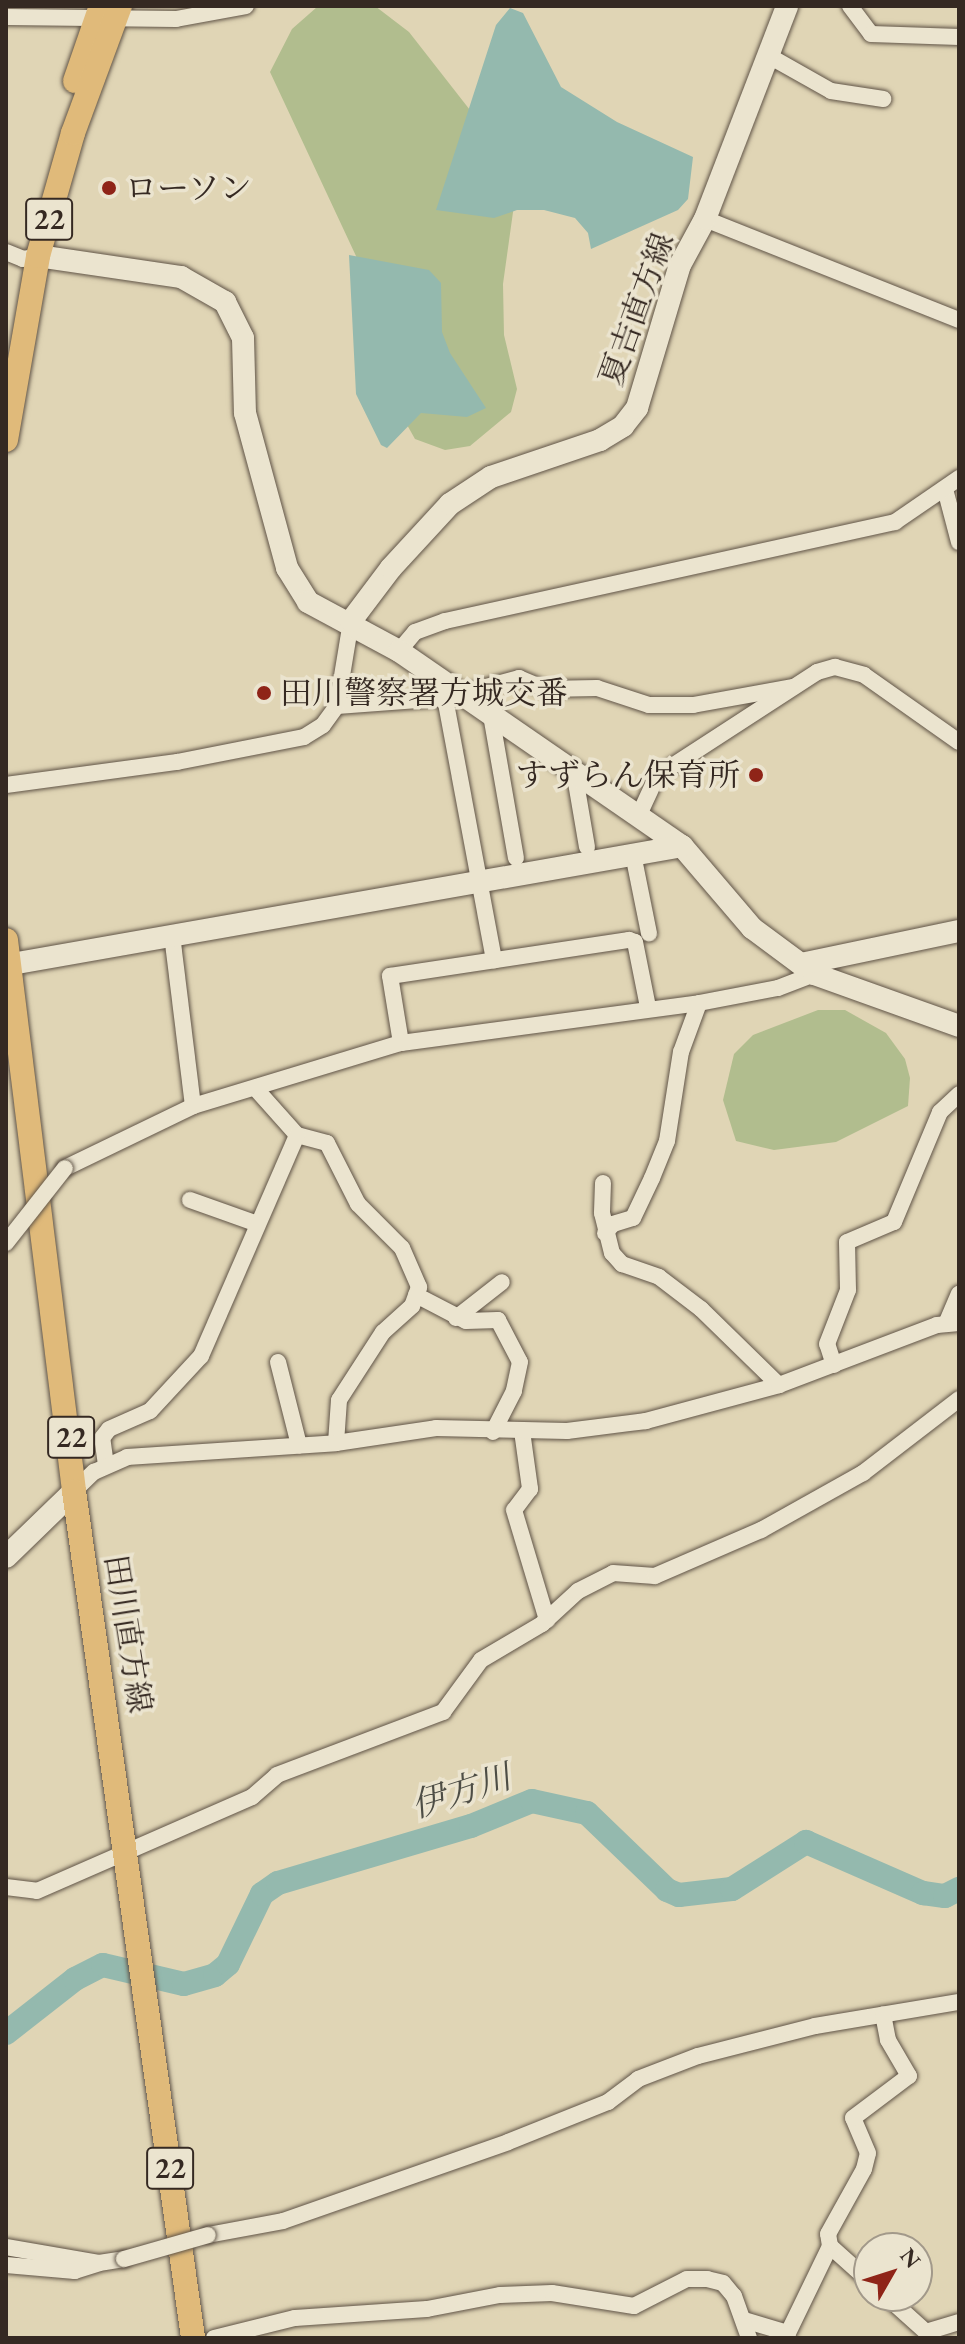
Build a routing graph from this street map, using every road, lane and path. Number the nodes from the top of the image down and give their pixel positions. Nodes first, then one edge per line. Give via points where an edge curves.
1 (246, 6) edge
2 (787, 6) edge
3 (850, 6) edge
4 (108, 12) edge
5 (6, 17) edge
6 (959, 37) edge
7 (769, 56) junction
8 (883, 99) dead end
9 (705, 219) junction
10 (22, 256) edge
11 (959, 320) edge
12 (6, 350) edge
13 (6, 440) edge
14 (959, 478) edge
15 (945, 489) junction
16 (959, 542) edge
17 (351, 621) junction
18 (399, 651) junction
19 (793, 687) junction
20 (451, 695) junction
21 (337, 706) junction
22 (491, 715) junction
23 (959, 742) edge
24 (574, 771) junction
25 (6, 785) edge
26 (639, 815) junction
27 (682, 846) junction
28 (587, 847) dead end
29 (633, 854) junction
30 (516, 858) dead end
31 (479, 879) junction
32 (959, 931) edge
33 (649, 933) dead end
34 (172, 935) junction
35 (6, 940) edge
36 (494, 960) junction
37 (7, 965) edge
38 (808, 969) junction
39 (699, 1003) junction
40 (648, 1007) junction
41 (959, 1026) edge
42 (401, 1043) junction
43 (6, 1065) edge
44 (256, 1089) junction
45 (959, 1094) edge
46 (193, 1106) junction
47 (297, 1135) junction
48 (603, 1183) dead end
49 (190, 1200) dead end
50 (255, 1223) junction
51 (605, 1233) junction
52 (6, 1243) edge
53 (502, 1282) dead end
54 (959, 1294) edge
55 (416, 1295) junction
56 (456, 1318) junction
57 (952, 1324) edge
58 (278, 1362) dead end
59 (834, 1365) junction
60 (779, 1385) junction
61 (959, 1399) edge
62 (522, 1431) junction
63 (493, 1432) junction
64 (336, 1443) junction
65 (299, 1445) junction
66 (106, 1465) junction
67 (68, 1498) junction
68 (6, 1557) edge
69 (547, 1620) junction
70 (120, 1855) junction
71 (6, 1887) edge
72 (140, 1998) junction
73 (959, 2002) edge
74 (883, 2014) junction
75 (830, 2246) junction
76 (6, 2247) edge
77 (99, 2263) junction
78 (6, 2265) edge
79 (853, 2267) edge
80 (904, 2312) edge
81 (744, 2320) junction
82 (959, 2322) edge
83 (179, 2338) edge
84 (193, 2338) edge
85 (214, 2338) edge
86 (749, 2338) edge

1 - 4 street via 176,19
2 - 7 main road, 夏吉直方線
3 - 6 street via 871,34
4 - 5 street
4 - 10 main road, 22 via 73,133
7 - 8 street via 831,91
7 - 9 main road, 夏吉直方線
9 - 11 street
9 - 17 main road, 夏吉直方線 via 680,265 637,408 623,426 600,440 491,477 450,504
10 - 12 main road, 22
10 - 13 main road, 22
10 - 17 main road via 181,277 225,302 243,338 245,413 294,587 323,613
14 - 15 street
15 - 16 street
15 - 18 street via 895,522 445,621 415,632
17 - 18 main road
17 - 21 street
18 - 20 main road
19 - 20 street via 693,705 649,705 597,688 545,689 519,678
19 - 23 street via 835,667 864,675
19 - 26 street via 657,776
20 - 21 street
20 - 22 main road
20 - 31 street
21 - 25 street via 323,725 304,737 177,762
22 - 24 main road
22 - 30 street
24 - 26 main road
24 - 28 street
26 - 27 main road
27 - 29 main road
27 - 38 main road via 752,928
29 - 31 main road
29 - 33 street
31 - 34 main road
31 - 36 street
32 - 38 main road
34 - 37 main road
34 - 46 street
35 - 37 main road, 田川直方線 / 22
36 - 40 street via 629,940 635,942
36 - 42 street via 390,976
37 - 67 main road, 田川直方線 / 22
38 - 39 street via 778,988
38 - 41 main road
39 - 40 street
39 - 51 street via 681,1052 667,1141 657,1166 633,1218 613,1224
40 - 42 street
42 - 44 street
43 - 67 main road, 田川直方線 / 22
44 - 46 street
44 - 47 street
45 - 59 street via 940,1112 894,1222 847,1242 848,1290 827,1344
46 - 52 street, bridge via 65,1168
47 - 50 street
47 - 55 street via 327,1143 358,1204 402,1248 419,1287
48 - 51 street
49 - 50 street
50 - 66 street via 239,1277 201,1356 150,1411 109,1429 102,1438
51 - 60 street via 622,1264 659,1277 701,1309
53 - 56 street
54 - 57 street
55 - 56 street
55 - 64 street via 412,1306 383,1332 339,1400
56 - 63 street via 498,1320 520,1362 514,1391
57 - 59 street
58 - 65 street
59 - 60 street
60 - 62 street via 646,1421
61 - 69 street via 863,1473 761,1530 655,1576 602,1577
62 - 63 street
62 - 69 street via 530,1489 514,1510
63 - 64 street via 436,1428
64 - 65 street
65 - 66 street via 127,1457
66 - 67 street
67 - 68 main road via 31,1527
67 - 70 main road, 田川直方線 / 22
69 - 70 street via 481,1660 443,1712 277,1775 252,1797
70 - 71 street via 37,1891
70 - 72 main road, 田川直方線 / 22
72 - 83 main road, 田川直方線 / 22
72 - 84 main road, 田川直方線 / 22
73 - 74 street
74 - 75 street via 888,2040 909,2076 853,2118 868,2153 828,2234
74 - 77 street, bridge via 698,2056 638,2079 608,2102 508,2142 283,2221
75 - 79 street
75 - 81 street via 788,2333
76 - 77 street
77 - 78 street via 75,2271
80 - 82 street via 926,2332
81 - 85 street via 723,2283 697,2279 634,2306 552,2293 500,2295 427,2309 295,2318
81 - 86 street

